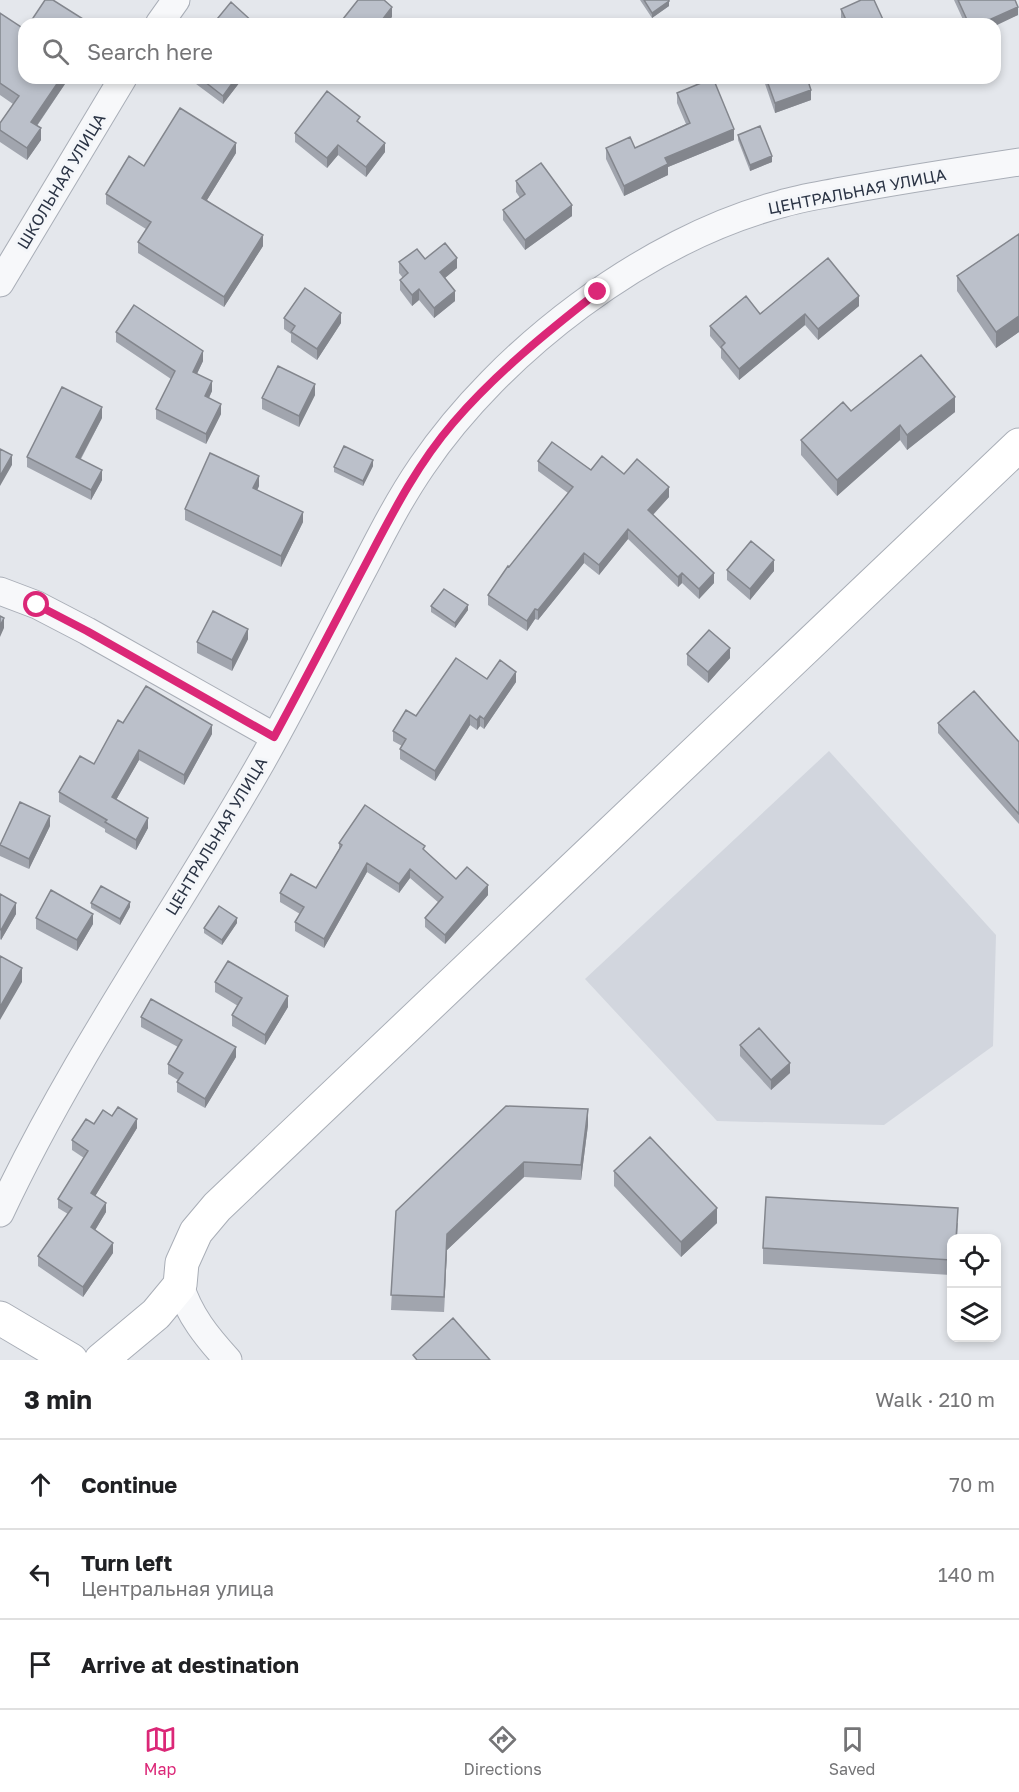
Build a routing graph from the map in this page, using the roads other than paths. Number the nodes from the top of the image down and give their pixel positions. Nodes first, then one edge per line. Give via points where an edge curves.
1 (176, 0) edge
2 (163, 18) edge
3 (119, 84) edge
4 (1019, 162) edge
5 (0, 283) edge
6 (1019, 445) edge
7 (0, 591) edge
8 (274, 737) junction
9 (0, 1213) edge
10 (180, 1286) junction
11 (0, 1318) edge
12 (71, 1360) edge
13 (101, 1360) edge
14 (228, 1360) edge

1 - 2 street
3 - 5 street, ШКОЛЬНАЯ УЛИЦА
4 - 8 street, ЦЕНТРАЛЬНАЯ УЛИЦА via 780,204 717,226 656,256 590,298 494,380 452,424 420,468
6 - 10 street via 217,1207 196,1232 182,1263
7 - 8 street via 87,631
8 - 9 street, ЦЕНТРАЛЬНАЯ УЛИЦА via 27,1155
10 - 13 street via 156,1314
10 - 14 street via 199,1326
11 - 12 street

